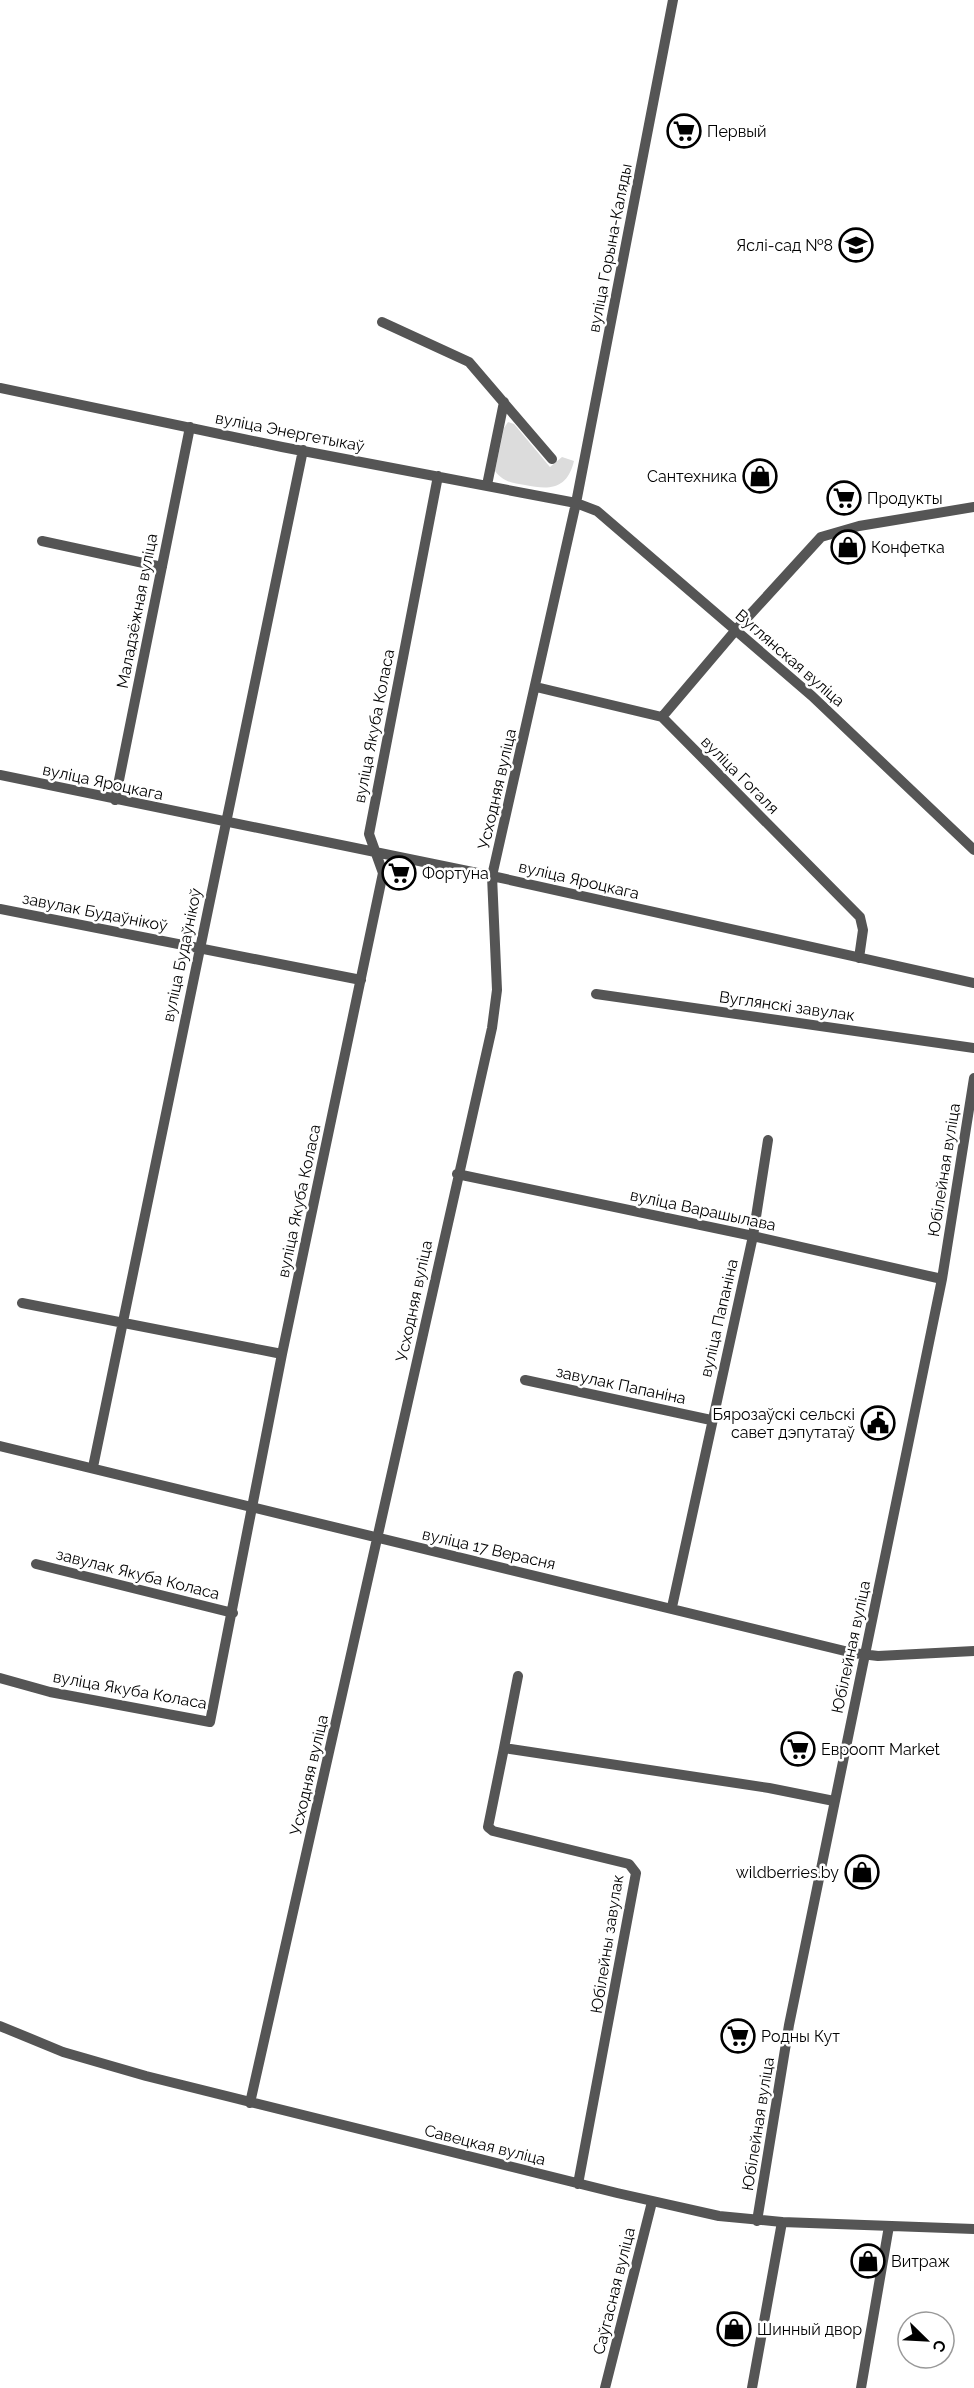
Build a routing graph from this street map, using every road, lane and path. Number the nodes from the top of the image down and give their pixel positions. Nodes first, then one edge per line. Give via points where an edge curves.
1 (673, 0) edge
2 (382, 322) dead end
3 (0, 388) edge
4 (504, 402) junction
5 (190, 427) junction
6 (303, 450) junction
7 (552, 459) dead end
8 (438, 476) junction
9 (487, 485) junction
10 (576, 503) junction
11 (974, 507) edge
12 (42, 541) dead end
13 (162, 567) junction
14 (735, 631) junction
15 (536, 687) junction
16 (662, 717) junction
17 (0, 775) edge
18 (115, 800) junction
19 (226, 823) junction
20 (974, 850) edge
21 (376, 852) junction
22 (492, 876) junction
23 (0, 909) edge
24 (198, 947) junction
25 (859, 958) junction
26 (361, 980) junction
27 (974, 983) edge
28 (596, 994) dead end
29 (974, 1048) edge
30 (974, 1078) edge
31 (768, 1140) dead end
32 (457, 1174) junction
33 (753, 1236) junction
34 (942, 1279) junction
35 (22, 1303) dead end
36 (122, 1322) junction
37 (282, 1354) junction
38 (525, 1380) dead end
39 (711, 1420) junction
40 (0, 1446) edge
41 (93, 1467) junction
42 (255, 1507) junction
43 (378, 1538) junction
44 (36, 1564) dead end
45 (672, 1607) junction
46 (233, 1613) junction
47 (974, 1651) edge
48 (865, 1654) junction
49 (518, 1676) dead end
50 (0, 1678) edge
51 (504, 1748) junction
52 (834, 1801) junction
53 (0, 2026) edge
54 (250, 2103) junction
55 (578, 2184) junction
56 (652, 2202) junction
57 (757, 2221) junction
58 (782, 2223) junction
59 (889, 2226) junction
60 (974, 2229) edge
61 (605, 2388) edge
62 (752, 2388) edge
63 (861, 2388) edge

1 - 10 street, вуліца Горына-Каляды
2 - 4 street via 469,362
3 - 5 street, вуліца Энергетыкаў
4 - 7 street
4 - 9 street
5 - 6 street, вуліца Энергетыкаў
5 - 13 street, Маладзёжная вуліца
6 - 8 street, вуліца Энергетыкаў
6 - 19 street, вуліца Будаўнікоў
8 - 9 street, вуліца Энергетыкаў
8 - 21 street, вуліца Якуба Коласа via 369,834
9 - 10 street, вуліца Энергетыкаў
10 - 14 street, Вуглянская вуліца via 612,522
10 - 15 street, Усходняя вуліца
11 - 14 street via 866,525 821,537
12 - 13 street
13 - 18 street, Маладзёжная вуліца
14 - 16 street
14 - 20 street, Вуглянская вуліца via 812,696
15 - 16 street
15 - 22 street, Усходняя вуліца
16 - 25 street, вуліца Гогаля via 860,916 863,930
17 - 18 street, вуліца Яроцкага
18 - 19 street, вуліца Яроцкага
19 - 21 street, вуліца Яроцкага
19 - 24 street, вуліца Будаўнікоў
21 - 22 street, вуліца Яроцкага
21 - 26 street, вуліца Якуба Коласа via 383,873
22 - 25 street, вуліца Яроцкага
22 - 32 street, Усходняя вуліца via 497,990 492,1028
23 - 24 street, завулак Будаўнікоў
24 - 26 street, завулак Будаўнікоў
24 - 36 street, вуліца Будаўнікоў
25 - 27 street, вуліца Яроцкага
26 - 37 street, вуліца Якуба Коласа
28 - 29 street, Вуглянскі завулак
30 - 34 street, Юбілейная вуліца
31 - 33 street, вуліца Папаніна
32 - 33 street, вуліца Варашылава
32 - 43 street, Усходняя вуліца
33 - 34 street, вуліца Варашылава
33 - 39 street, вуліца Папаніна
34 - 48 street, Юбілейная вуліца
35 - 36 street
36 - 37 street
36 - 41 street, вуліца Будаўнікоў
37 - 42 street, вуліца Якуба Коласа
38 - 39 street, завулак Папаніна
39 - 45 street, вуліца Папаніна
40 - 41 street, вуліца 17 Верасня
41 - 42 street, вуліца 17 Верасня
42 - 43 street, вуліца 17 Верасня
42 - 46 street, вуліца Якуба Коласа
43 - 45 street, вуліца 17 Верасня
43 - 54 street, Усходняя вуліца
44 - 46 street, завулак Якуба Коласа
45 - 48 street, вуліца 17 Верасня
46 - 50 street, вуліца Якуба Коласа via 210,1722 50,1692
47 - 48 street, вуліца 17 Верасня
48 - 52 street, Юбілейная вуліца
49 - 51 street, Юбілейны завулак
51 - 52 street
51 - 55 street, Юбілейны завулак via 488,1827 629,1864 636,1873
52 - 57 street, Юбілейная вуліца via 789,2025
53 - 54 street, Савецкая вуліца via 63,2052
54 - 55 street, Савецкая вуліца
55 - 56 street, Савецкая вуліца
56 - 57 street, Савецкая вуліца
56 - 61 street, Саўгасная вуліца
57 - 58 street, Савецкая вуліца
58 - 59 street, Савецкая вуліца
58 - 62 street
59 - 60 street, Савецкая вуліца
59 - 63 street

